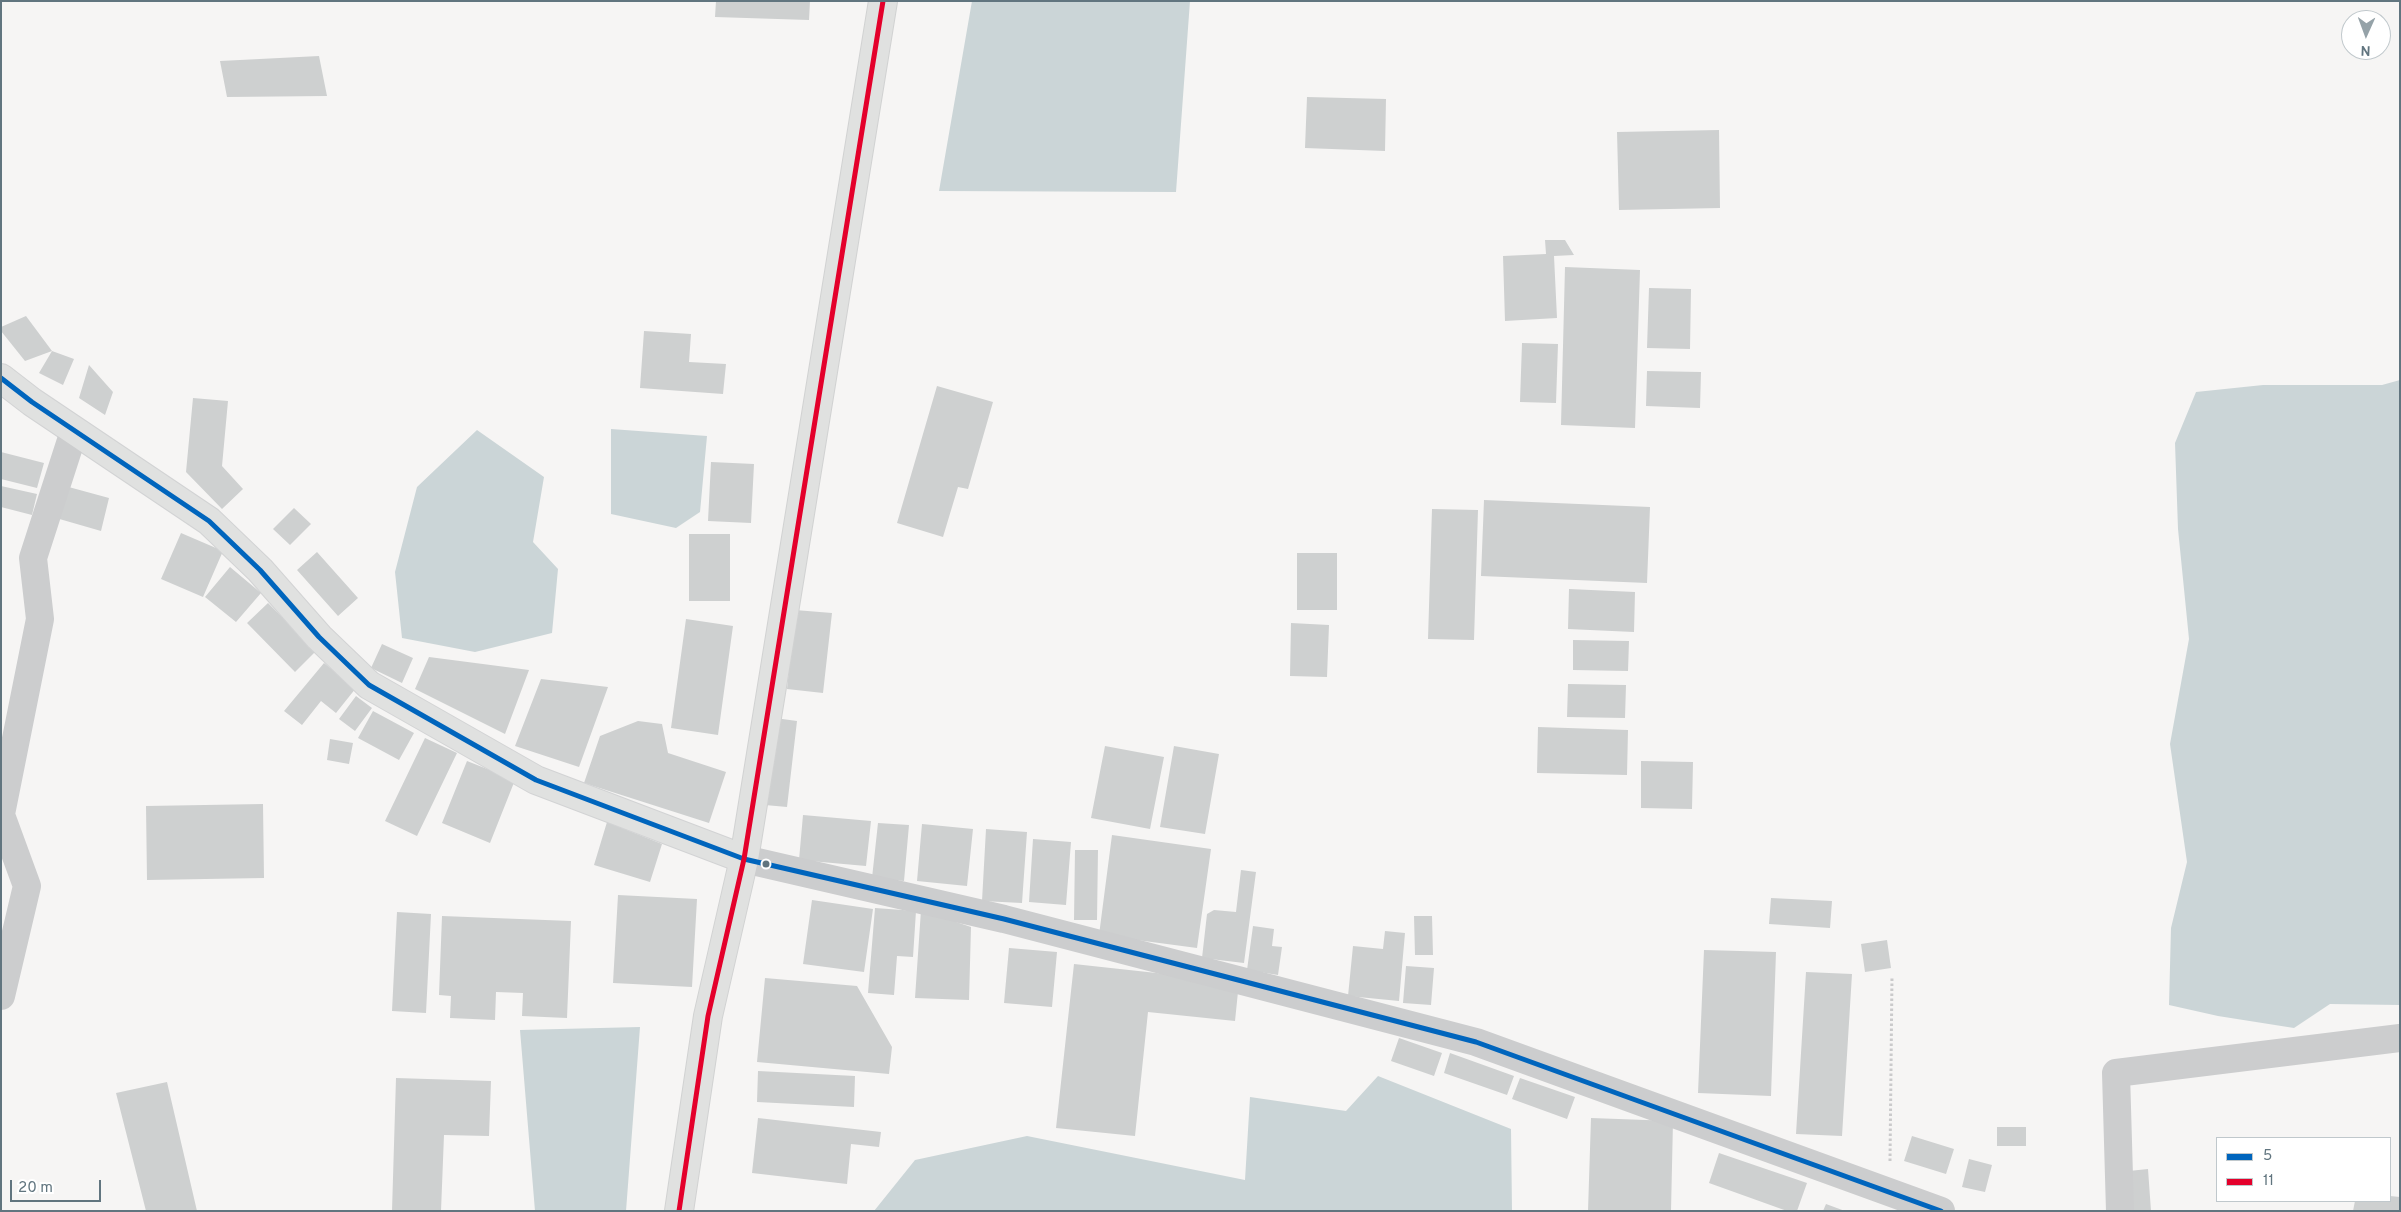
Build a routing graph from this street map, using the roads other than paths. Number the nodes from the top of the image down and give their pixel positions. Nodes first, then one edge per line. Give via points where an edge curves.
1 (883, 1) edge
2 (1, 378) edge
3 (74, 431) junction
4 (1, 814) edge
5 (744, 859) junction
6 (1, 996) edge
7 (2400, 1038) edge
8 (679, 1211) edge
9 (1942, 1211) edge
10 (2120, 1211) edge

1 - 5 main road
2 - 3 main road
3 - 4 street via 33,558 40,619
3 - 5 main road via 209,521 369,685 536,780
4 - 6 street via 27,886
5 - 8 main road via 708,1016
5 - 9 street via 1004,919 1476,1042
7 - 10 street via 2116,1073

